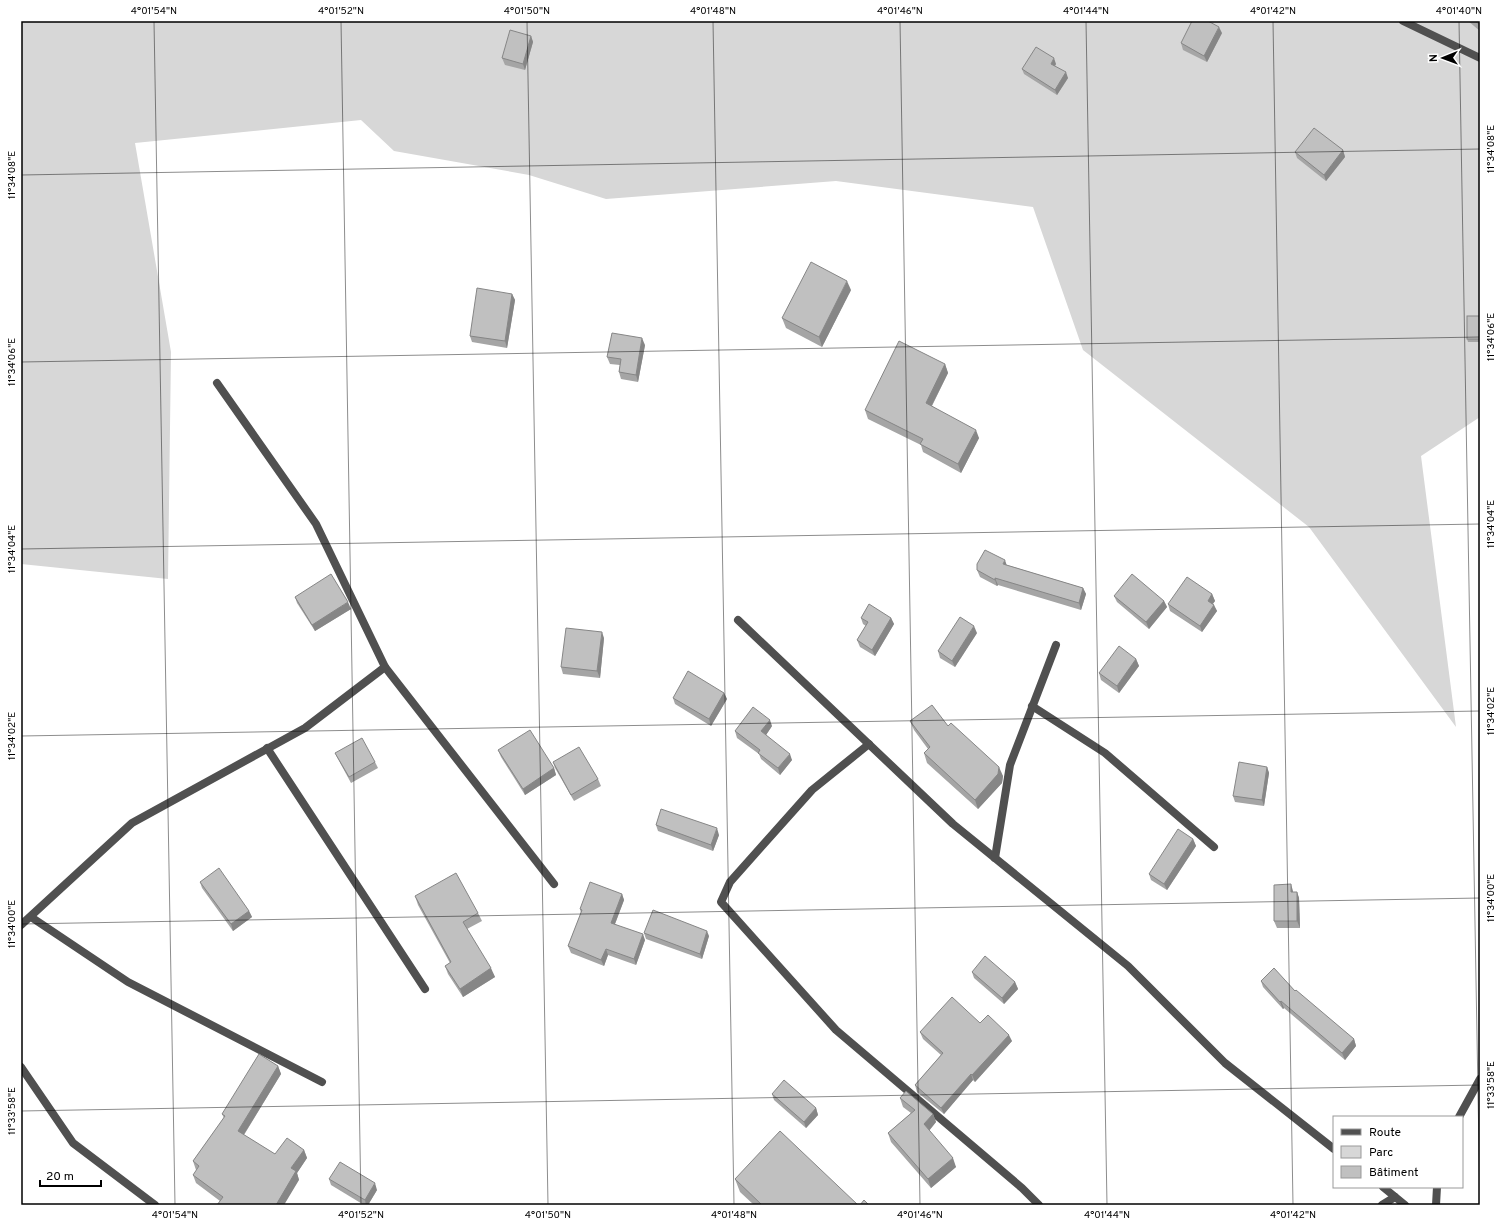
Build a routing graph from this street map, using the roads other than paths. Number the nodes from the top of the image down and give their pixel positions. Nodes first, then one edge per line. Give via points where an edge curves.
1 (1403, 21) edge
2 (1480, 58) edge
3 (217, 383) dead end
4 (738, 620) dead end
5 (1056, 645) dead end
6 (385, 667) junction
7 (1032, 706) junction
8 (869, 744) junction
9 (267, 748) junction
10 (1214, 847) dead end
11 (995, 858) junction
12 (554, 884) dead end
13 (31, 917) junction
14 (21, 925) edge
15 (425, 989) dead end
16 (21, 1067) edge
17 (1480, 1079) edge
18 (322, 1082) dead end
19 (1460, 1116) edge
20 (1333, 1148) edge
21 (1384, 1188) edge
22 (1437, 1188) edge
23 (1395, 1197) junction
24 (155, 1205) edge
25 (1039, 1205) edge
26 (1382, 1205) edge
27 (1405, 1205) edge
28 (1436, 1205) edge

1 - 2 street
3 - 6 street via 316,524
4 - 8 street
5 - 7 street
6 - 9 street via 305,728
6 - 12 street
7 - 10 street via 1105,753
7 - 11 street via 1010,766
8 - 11 street via 953,824
8 - 25 street via 812,790 730,882 721,902 836,1030
9 - 13 street via 132,823
9 - 15 street
11 - 20 street via 1128,966 1225,1063
13 - 14 street
13 - 18 street via 128,982
16 - 24 street via 73,1143
17 - 19 street
21 - 23 street
22 - 28 street
23 - 26 street
23 - 27 street

